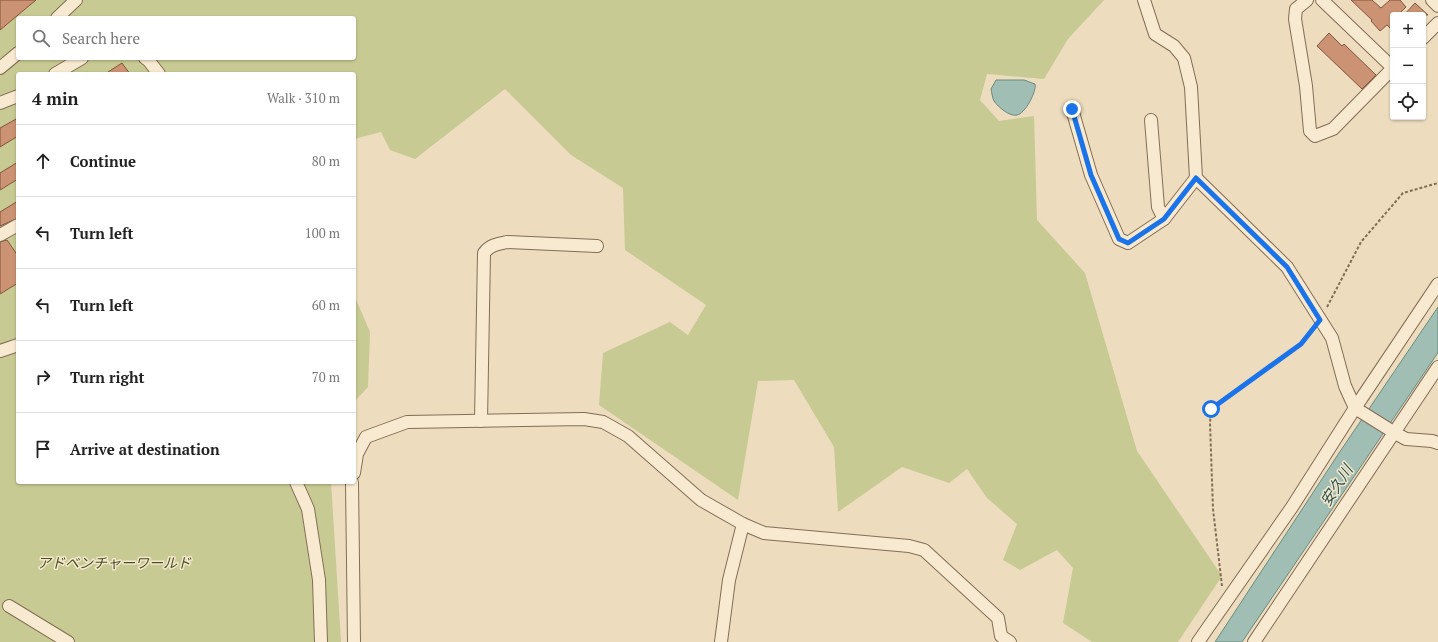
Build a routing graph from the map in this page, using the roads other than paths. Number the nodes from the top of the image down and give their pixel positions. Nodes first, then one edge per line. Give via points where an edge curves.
1 (76, 0) edge
2 (1144, 0) edge
3 (1307, 0) edge
4 (1322, 0) edge
5 (1432, 0) edge
6 (1438, 6) edge
7 (59, 16) edge
8 (1438, 23) edge
9 (1426, 35) edge
10 (16, 55) edge
11 (79, 60) edge
12 (149, 60) edge
13 (1390, 65) edge
14 (0, 68) edge
15 (1390, 71) edge
16 (59, 72) edge
17 (158, 72) edge
18 (16, 97) edge
19 (0, 103) edge
20 (1072, 109) dead end
21 (1151, 120) dead end
22 (1196, 178) junction
23 (1164, 219) junction
24 (16, 226) edge
25 (0, 235) edge
26 (597, 246) dead end
27 (1438, 284) edge
28 (16, 346) edge
29 (0, 351) edge
30 (1438, 367) edge
31 (1356, 408) junction
32 (481, 421) junction
33 (1395, 434) junction
34 (1438, 443) edge
35 (356, 460) edge
36 (297, 484) edge
37 (352, 484) edge
38 (742, 524) junction
39 (9, 606) dead end
40 (68, 642) edge
41 (321, 642) edge
42 (354, 642) edge
43 (721, 642) edge
44 (1010, 642) edge
45 (1198, 642) edge
46 (1254, 642) edge

1 - 7 street
2 - 22 street via 1156,34 1174,46 1184,58 1191,87
3 - 15 street via 1296,9 1295,19 1306,86 1310,131 1316,136 1333,129
4 - 13 street
5 - 6 street
8 - 9 street
10 - 14 street
11 - 16 street
12 - 17 street
18 - 19 street
20 - 23 street via 1091,175 1119,239 1128,243
21 - 23 street via 1158,207
22 - 23 street
22 - 31 street via 1287,267 1332,338 1345,386
24 - 25 street
26 - 32 street via 507,242 494,244 484,253
27 - 31 street
28 - 29 street
30 - 33 street
31 - 33 street
31 - 45 street via 1292,507
32 - 35 street via 406,422 366,437
32 - 38 street via 603,422 628,436 701,500
33 - 34 street via 1406,439
33 - 46 street
36 - 41 street via 308,509 319,580
37 - 42 street
38 - 43 street via 729,580
38 - 44 street via 764,533 909,546 924,550 998,618 1001,636
39 - 40 street

